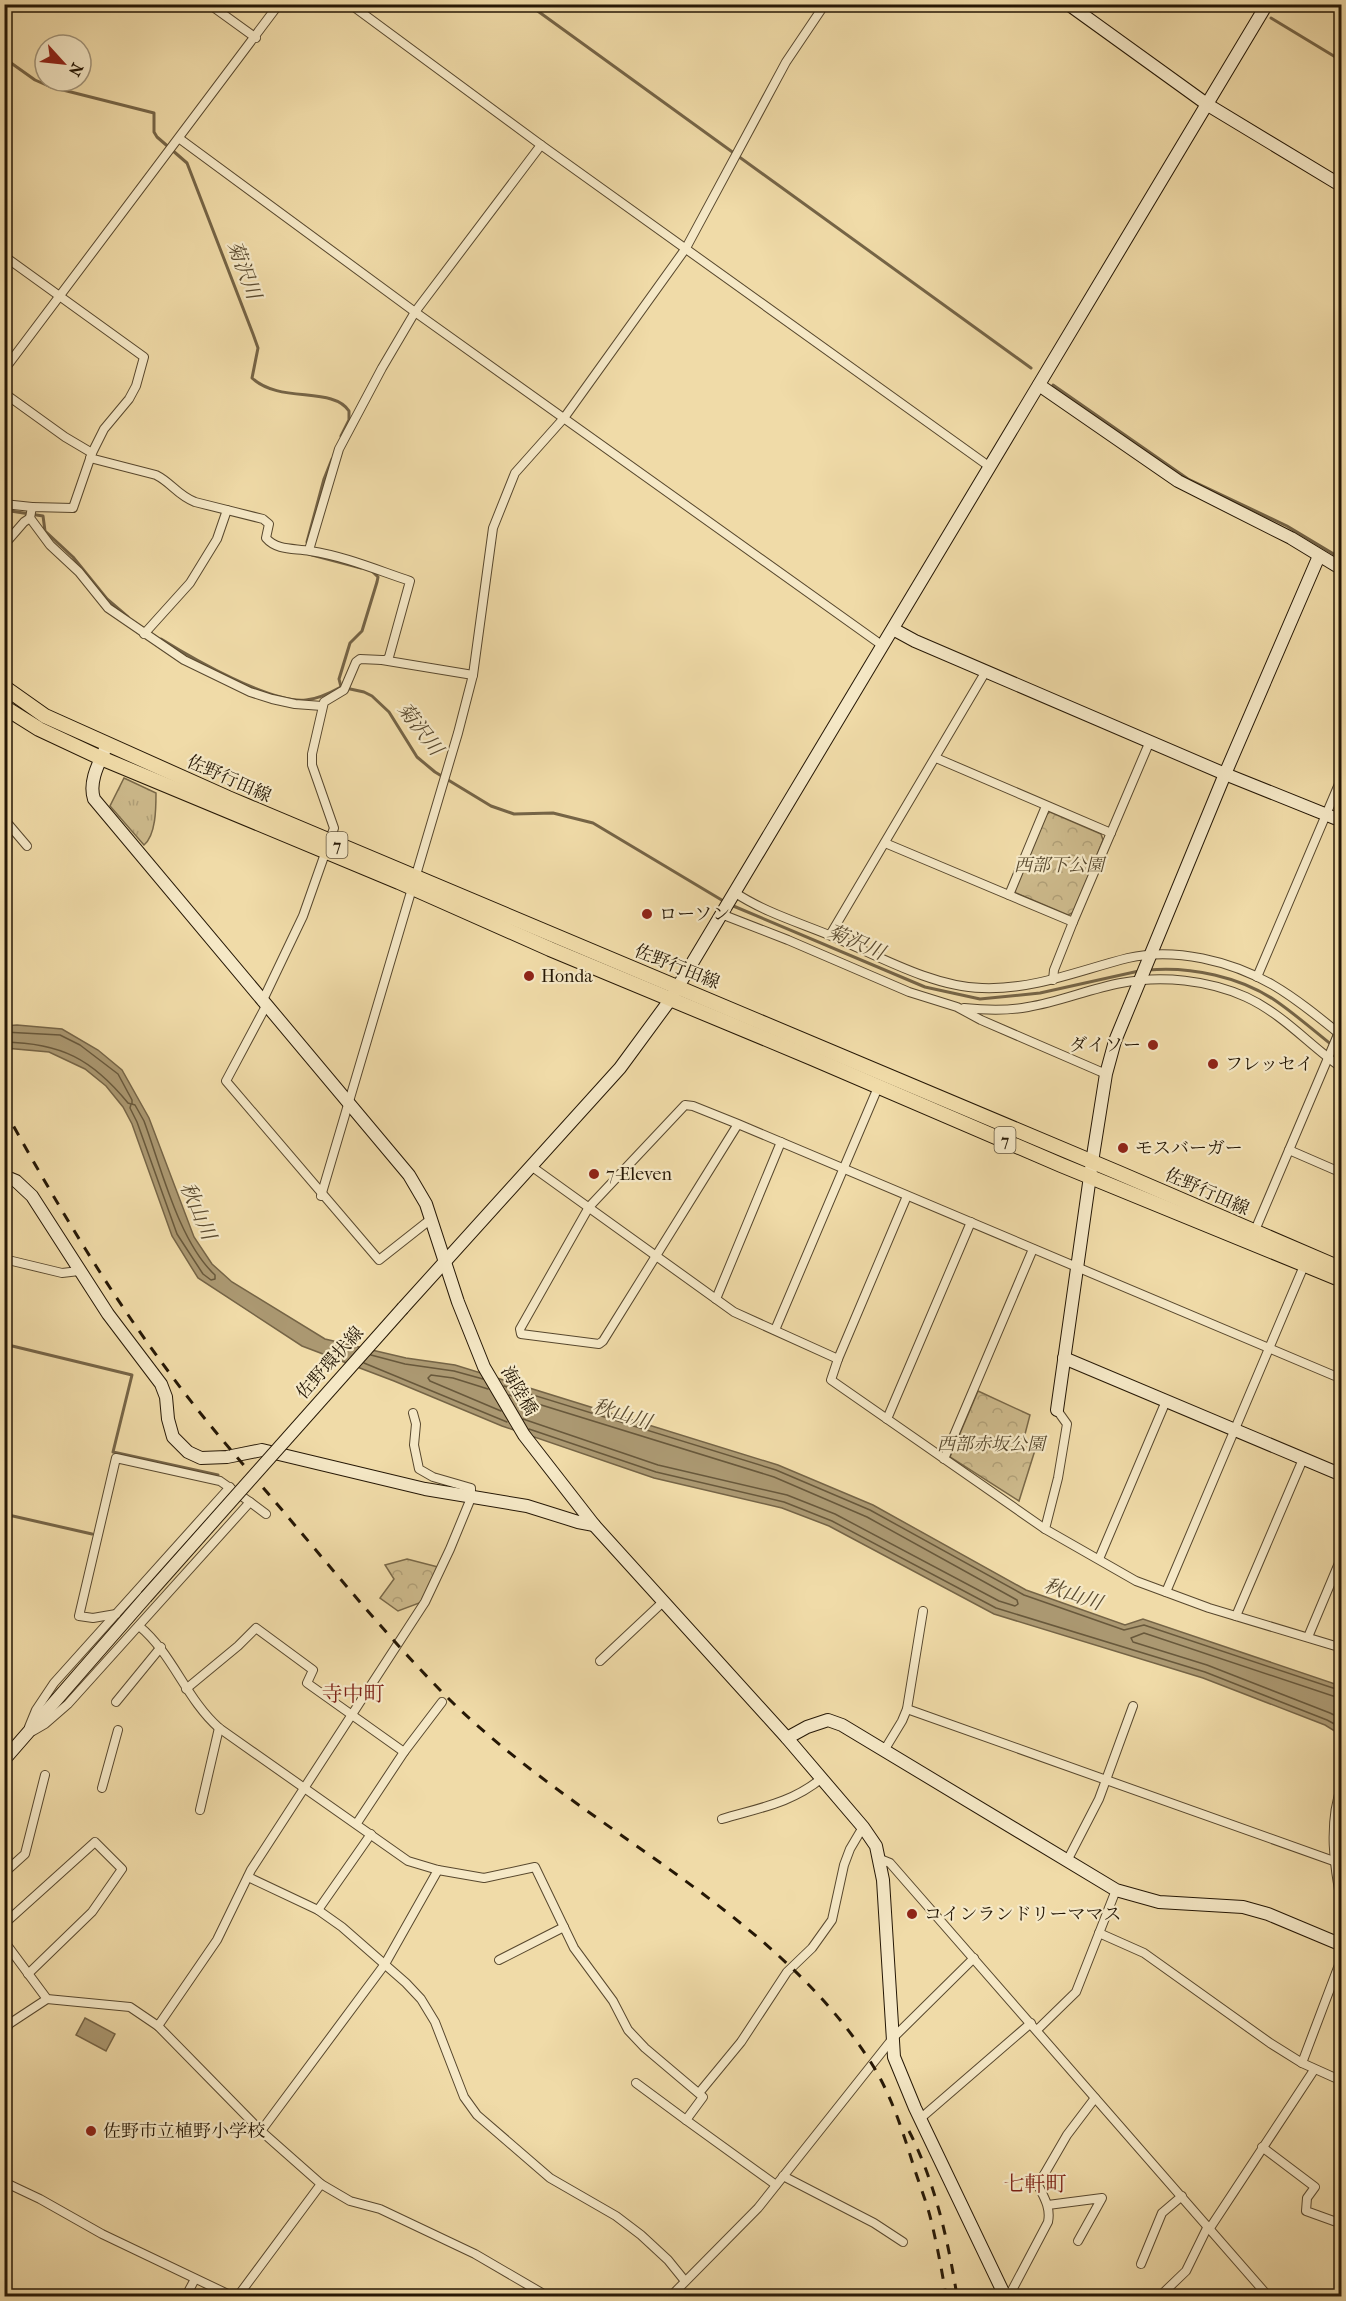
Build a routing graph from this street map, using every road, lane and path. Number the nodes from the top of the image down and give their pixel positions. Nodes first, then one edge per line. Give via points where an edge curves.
1 (209, 4) edge
2 (279, 4) edge
3 (350, 4) edge
4 (825, 4) edge
5 (1068, 4) edge
6 (1267, 4) edge
7 (256, 38) junction
8 (1208, 105) junction
9 (180, 139) junction
10 (541, 145) junction
11 (1341, 186) edge
12 (686, 248) junction
13 (4, 256) edge
14 (59, 296) junction
15 (415, 312) junction
16 (4, 370) edge
17 (1038, 385) junction
18 (4, 393) edge
19 (564, 418) junction
20 (91, 456) junction
21 (990, 467) junction
22 (4, 504) edge
23 (32, 507) junction
24 (227, 510) junction
25 (30, 519) junction
26 (4, 545) edge
27 (309, 550) junction
28 (1319, 556) junction
29 (1341, 569) edge
30 (893, 629) junction
31 (144, 634) junction
32 (883, 646) junction
33 (382, 660) junction
34 (986, 671) junction
35 (473, 675) junction
36 (4, 687) edge
37 (322, 706) junction
38 (4, 707) edge
39 (1150, 741) junction
40 (107, 745) junction
41 (936, 758) junction
42 (101, 759) junction
43 (1225, 774) junction
44 (1341, 777) edge
45 (1046, 806) junction
46 (1326, 815) junction
47 (4, 819) edge
48 (1341, 821) edge
49 (1110, 833) junction
50 (885, 843) junction
51 (27, 846) dead end
52 (328, 847) junction
53 (414, 883) junction
54 (732, 894) junction
55 (1009, 895) junction
56 (722, 911) junction
57 (1073, 922) junction
58 (830, 935) junction
59 (1150, 956) junction
60 (1257, 976) junction
61 (1140, 979) junction
62 (1053, 980) junction
63 (677, 987) junction
64 (670, 1000) junction
65 (264, 1004) junction
66 (957, 1008) junction
67 (1339, 1034) edge
68 (1329, 1056) junction
69 (1341, 1068) edge
70 (1107, 1074) junction
71 (881, 1081) junction
72 (349, 1104) junction
73 (738, 1124) junction
74 (781, 1142) junction
75 (1289, 1150) junction
76 (1092, 1162) junction
77 (531, 1166) junction
78 (843, 1169) junction
79 (1341, 1173) edge
80 (4, 1176) edge
81 (1090, 1176) junction
82 (321, 1196) junction
83 (907, 1196) junction
84 (589, 1207) junction
85 (431, 1219) junction
86 (970, 1222) junction
87 (1252, 1237) junction
88 (1033, 1249) junction
89 (657, 1256) junction
90 (4, 1259) edge
91 (1307, 1260) junction
92 (445, 1261) junction
93 (1076, 1267) junction
94 (1341, 1269) edge
95 (79, 1271) junction
96 (1341, 1280) edge
97 (716, 1299) junction
98 (776, 1330) junction
99 (1269, 1348) junction
100 (1064, 1358) junction
101 (838, 1359) junction
102 (1341, 1379) edge
103 (1166, 1401) junction
104 (1057, 1410) joint
105 (412, 1413) dead end
106 (887, 1419) junction
107 (1234, 1430) junction
108 (201, 1458) junction
109 (945, 1459) junction
110 (1303, 1459) junction
111 (197, 1474) junction
112 (1341, 1475) edge
113 (230, 1487) junction
114 (471, 1498) junction
115 (249, 1503) junction
116 (266, 1514) dead end
117 (594, 1525) junction
118 (1045, 1529) junction
119 (1341, 1556) edge
120 (1099, 1559) junction
121 (1166, 1592) junction
122 (664, 1601) junction
123 (923, 1611) dead end
124 (116, 1614) junction
125 (1236, 1616) junction
126 (139, 1626) junction
127 (1308, 1637) junction
128 (161, 1647) junction
129 (1341, 1648) edge
130 (600, 1661) dead end
131 (186, 1689) junction
132 (116, 1702) dead end
133 (442, 1702) dead end
134 (1133, 1706) dead end
135 (907, 1709) junction
136 (352, 1714) junction
137 (219, 1728) junction
138 (118, 1730) dead end
139 (25, 1736) junction
140 (788, 1738) junction
141 (885, 1749) junction
142 (404, 1752) junction
143 (4, 1760) edge
144 (45, 1775) dead end
145 (822, 1778) junction
146 (1106, 1780) junction
147 (1341, 1785) edge
148 (102, 1788) dead end
149 (303, 1789) junction
150 (200, 1810) dead end
151 (722, 1819) dead end
152 (357, 1823) junction
153 (864, 1827) junction
154 (371, 1834) junction
155 (880, 1859) junction
156 (1067, 1861) junction
157 (1339, 1863) edge
158 (438, 1870) junction
159 (4, 1873) edge
160 (248, 1877) junction
161 (1116, 1890) junction
162 (1341, 1905) edge
163 (318, 1910) junction
164 (4, 1924) edge
165 (564, 1927) junction
166 (1099, 1933) junction
167 (4, 1941) edge
168 (1341, 1945) edge
169 (1341, 1957) edge
170 (974, 1958) junction
171 (499, 1960) dead end
172 (385, 1964) junction
173 (28, 1974) junction
174 (47, 1999) junction
175 (7, 2022) edge
176 (158, 2026) junction
177 (1034, 2026) junction
178 (4, 2035) edge
179 (892, 2038) junction
180 (1302, 2063) junction
181 (1314, 2070) junction
182 (1341, 2081) edge
183 (636, 2083) dead end
184 (699, 2093) junction
185 (1095, 2098) junction
186 (921, 2118) junction
187 (686, 2120) junction
188 (261, 2131) junction
189 (1262, 2148) junction
190 (783, 2176) junction
191 (4, 2182) edge
192 (321, 2184) junction
193 (776, 2185) junction
194 (1182, 2196) junction
195 (1047, 2205) junction
196 (1341, 2224) edge
197 (1209, 2227) junction
198 (1078, 2241) dead end
199 (903, 2242) dead end
200 (1142, 2264) dead end
201 (195, 2279) junction
202 (685, 2281) junction
203 (186, 2296) edge
204 (232, 2296) edge
205 (547, 2296) edge
206 (671, 2296) edge
207 (1005, 2296) edge
208 (1010, 2296) edge
209 (1160, 2296) edge
210 (1268, 2296) edge

1 - 7 street
2 - 7 street
3 - 10 street
4 - 12 street via 786,62
5 - 8 street
6 - 8 street, 佐野環状線
7 - 9 street
8 - 11 street
8 - 17 street, 佐野環状線
9 - 14 street
9 - 15 street
10 - 12 street
10 - 15 street
12 - 19 street
12 - 21 street
13 - 14 street
14 - 16 street
14 - 20 street via 144,357 136,386 104,429
15 - 19 street
15 - 27 street via 339,449
17 - 21 street, 佐野環状線
17 - 28 street via 1178,482
18 - 20 street
19 - 32 street
19 - 35 street via 515,473 493,528
20 - 23 street via 73,508
20 - 24 street via 156,475 185,498
21 - 30 street, 佐野環状線
22 - 23 street
23 - 25 street
24 - 27 street via 267,522 266,538 272,543
24 - 31 street via 217,538 190,583
25 - 26 street
25 - 31 street via 108,608
27 - 33 street via 410,580 389,657
28 - 29 street
28 - 43 street
30 - 32 street, 佐野環状線
30 - 34 street
31 - 37 street via 184,660 250,692 285,703
32 - 54 street, 佐野環状線
33 - 35 street
33 - 37 street via 356,662 346,686
34 - 39 street
34 - 41 street
35 - 53 street
36 - 40 main road, 佐野行田線 / 7 via 45,716
37 - 52 street via 312,765 334,828
38 - 42 main road, 佐野行田線 / 7
39 - 43 street
39 - 49 street
40 - 42 street, 海陸橋
40 - 52 main road, 佐野行田線 / 7
41 - 45 street
41 - 50 street
42 - 52 main road, 佐野行田線 / 7
42 - 65 street, 海陸橋 via 91,792 99,806
43 - 46 street
43 - 59 street
44 - 46 street
45 - 49 street
45 - 55 street
46 - 48 street
46 - 60 street
47 - 51 street
49 - 57 street
50 - 55 street
50 - 58 street
52 - 53 main road, 佐野行田線 / 7
52 - 65 street
53 - 63 main road, 佐野行田線 / 7
53 - 64 main road, 佐野行田線 / 7
53 - 72 street
54 - 56 street, 佐野環状線
54 - 58 street
55 - 57 street
56 - 63 street, 佐野環状線
56 - 66 street via 909,992
57 - 62 street
58 - 62 street via 948,983 998,988
59 - 60 street via 1199,958
59 - 61 street
59 - 62 street
60 - 67 street via 1291,996
61 - 66 street via 1028,1007
61 - 68 street via 1191,981 1248,998 1279,1016
61 - 70 street via 1115,1041
63 - 64 street, 佐野環状線
63 - 71 main road, 佐野行田線 / 7
64 - 71 main road, 佐野行田線 / 7
64 - 77 street, 佐野環状線 via 626,1060
65 - 72 street, 海陸橋
65 - 82 street via 226,1081
66 - 70 street
67 - 68 street
68 - 69 street
68 - 75 street
70 - 76 street
71 - 76 main road, 佐野行田線 / 7
71 - 78 street
71 - 81 main road, 佐野行田線 / 7
72 - 82 street
72 - 85 street, 海陸橋 via 415,1184
73 - 74 street
73 - 84 street via 686,1105
73 - 89 street
74 - 78 street
74 - 97 street
75 - 79 street
75 - 87 street
76 - 81 street
76 - 87 main road, 佐野行田線 / 7
77 - 84 street
77 - 92 street, 佐野環状線
78 - 83 street
78 - 98 street
80 - 95 street via 32,1196
81 - 87 main road, 佐野行田線 / 7
81 - 93 street
82 - 85 street via 379,1260
83 - 86 street
83 - 101 street
84 - 89 street
84 - 89 street via 520,1329 521,1334 599,1344
85 - 92 street, 海陸橋
86 - 88 street
86 - 106 street
87 - 91 main road, 佐野行田線 / 7
88 - 93 street
88 - 109 street
89 - 97 street
90 - 95 street via 62,1273
91 - 94 main road, 佐野行田線 / 7
91 - 96 main road, 佐野行田線 / 7
91 - 99 street
92 - 117 street, 海陸橋 via 484,1367 507,1408
92 - 139 street, 佐野環状線, bridge
93 - 99 street
93 - 100 street
95 - 108 street via 161,1384 173,1437
97 - 98 street via 734,1312
98 - 101 street
99 - 102 street
99 - 107 street
100 - 103 street
100 - 104 street
101 - 106 street via 831,1380
103 - 107 street
103 - 120 street
104 - 118 street via 1067,1424
105 - 114 street via 419,1469 471,1488
106 - 109 street
107 - 110 street
107 - 121 street
108 - 111 street
108 - 114 street via 262,1450
109 - 118 street
110 - 112 street
110 - 125 street
111 - 113 street
111 - 124 street via 116,1458 79,1616
113 - 115 street
113 - 124 street
114 - 117 street via 527,1506
114 - 136 street via 425,1602
115 - 116 street
115 - 126 street
117 - 122 street, 海陸橋
118 - 120 street
119 - 127 street
120 - 121 street via 1136,1581
121 - 125 street
122 - 130 street
122 - 140 street, 海陸橋
123 - 135 street
124 - 139 street via 46,1692
125 - 127 street
126 - 128 street
126 - 139 street via 69,1704
127 - 129 street
128 - 131 street
128 - 132 street
131 - 136 street via 256,1628 314,1670 307,1683
131 - 137 street
133 - 142 street
134 - 146 street
135 - 141 street
135 - 146 street
136 - 142 street
136 - 149 street
137 - 149 street
137 - 150 street
138 - 148 street
139 - 143 street, 佐野環状線
140 - 141 street via 828,1720
140 - 145 street, 海陸橋
141 - 156 street
142 - 152 street
144 - 159 street via 25,1854
145 - 151 street via 794,1797
145 - 153 street, 海陸橋
146 - 156 street via 1094,1813
146 - 157 street
147 - 157 street via 1335,1807
149 - 152 street
149 - 160 street
152 - 154 street
153 - 155 street, 海陸橋
153 - 184 street via 844,1865 832,1920 812,1948 787,1972 741,2042
154 - 158 street via 408,1861
154 - 163 street
155 - 170 street via 890,1863
155 - 179 street, 海陸橋
156 - 161 street
157 - 162 street
158 - 165 street via 484,1878 535,1867
158 - 172 street
160 - 163 street
160 - 176 street via 217,1940
161 - 166 street
161 - 168 street via 1159,1902 1243,1907
163 - 172 street
164 - 173 street via 95,1842 122,1869 92,1912
165 - 171 street
165 - 184 street via 634,2037
166 - 177 street via 1073,1997
166 - 180 street via 1144,1953
167 - 173 street
169 - 180 street
170 - 177 street
170 - 179 street
172 - 188 street
172 - 202 street via 430,2014 464,2097 477,2115 550,2178 641,2235
173 - 174 street
174 - 175 street
174 - 176 street via 130,2007
175 - 178 street
176 - 188 street
177 - 185 street
177 - 186 street
179 - 186 street, 海陸橋 via 894,2057
179 - 190 street
180 - 181 street
181 - 182 street
181 - 189 street
183 - 187 street
184 - 187 street via 703,2097
185 - 194 street
185 - 195 street via 1067,2135 1038,2185
186 - 207 street, 海陸橋
187 - 193 street
188 - 192 street
189 - 196 street via 1315,2187 1307,2198 1306,2211
189 - 197 street
190 - 193 street
190 - 199 street
191 - 201 street
192 - 204 street via 238,2296
192 - 205 street via 350,2201 380,2209 475,2254
193 - 202 street
194 - 197 street
194 - 200 street via 1162,2213
195 - 198 street via 1102,2198
195 - 208 street via 1048,2222
197 - 209 street via 1186,2271
197 - 210 street
201 - 203 street
201 - 204 street
202 - 206 street

